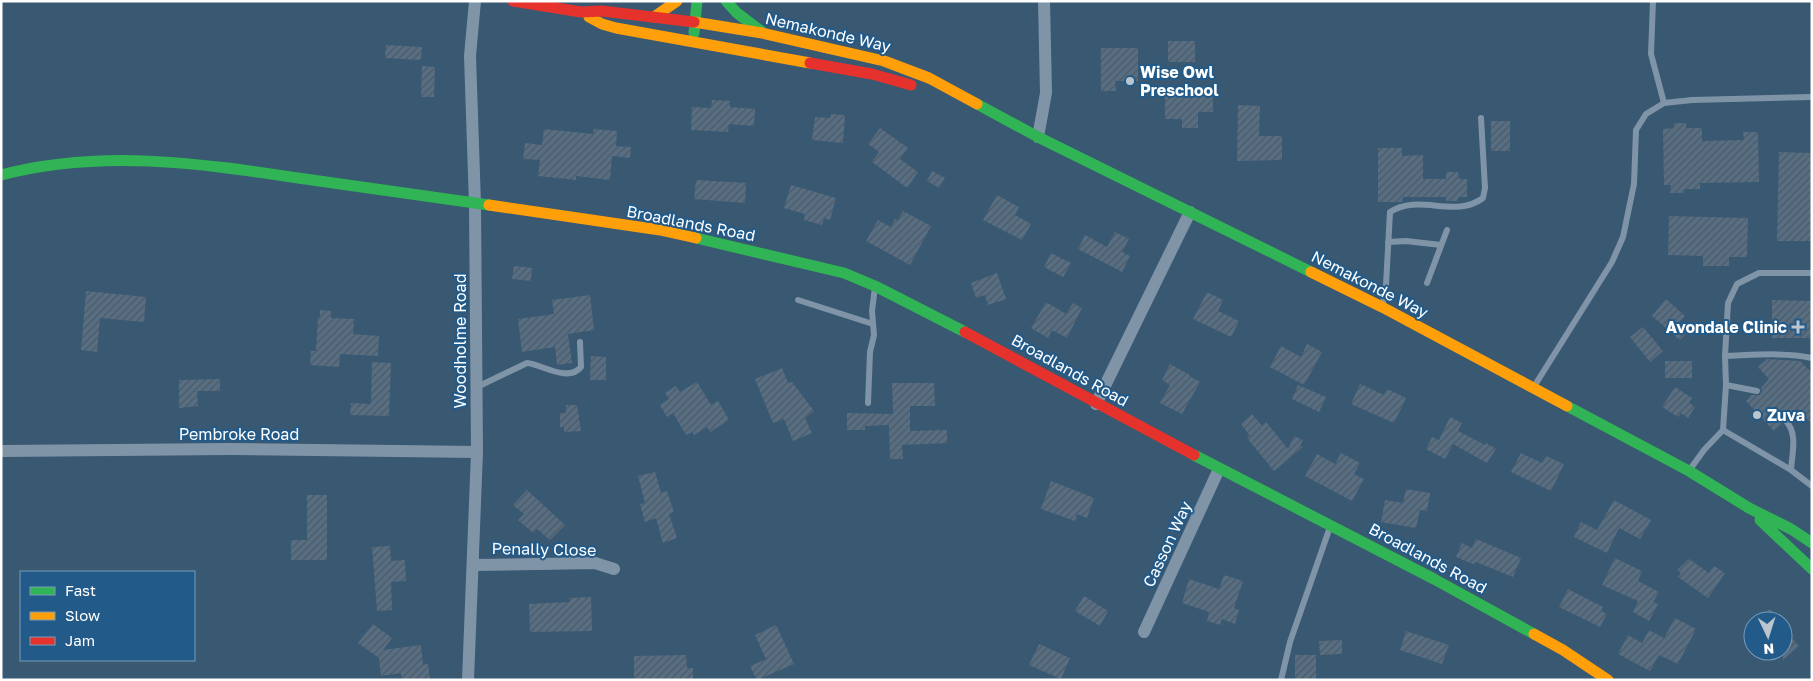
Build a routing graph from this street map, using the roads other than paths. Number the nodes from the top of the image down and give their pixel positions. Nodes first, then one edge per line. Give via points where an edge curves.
1 (475, 1) edge
2 (513, 1) edge
3 (677, 1) edge
4 (696, 1) edge
5 (726, 1) edge
6 (1044, 1) edge
7 (1653, 1) edge
8 (582, 12) junction
9 (654, 16) junction
10 (695, 22) junction
11 (762, 33) junction
12 (694, 42) junction
13 (1812, 97) edge
14 (970, 101) junction
15 (1664, 103) junction
16 (1481, 118) dead end
17 (1038, 137) junction
18 (1, 175) edge
19 (475, 204) junction
20 (1190, 212) junction
21 (1447, 230) dead end
22 (1388, 242) junction
23 (1441, 245) junction
24 (1812, 273) edge
25 (1427, 283) dead end
26 (875, 286) junction
27 (798, 300) dead end
28 (1382, 307) junction
29 (873, 324) junction
30 (580, 342) dead end
31 (1725, 356) junction
32 (1812, 358) edge
33 (1726, 385) junction
34 (477, 387) junction
35 (1533, 388) junction
36 (1757, 391) dead end
37 (868, 403) dead end
38 (1096, 404) junction
39 (1786, 421) dead end
40 (1723, 430) junction
41 (1, 451) edge
42 (477, 452) junction
43 (1219, 469) junction
44 (1791, 470) junction
45 (1689, 471) junction
46 (1812, 486) edge
47 (1749, 508) junction
48 (1331, 526) junction
49 (1812, 543) edge
50 (474, 565) junction
51 (614, 569) dead end
52 (1812, 569) edge
53 (1144, 632) dead end
54 (468, 680) edge
55 (1280, 680) edge
56 (1608, 680) edge

1 - 19 street, Woodholme Road via 470,56
2 - 8 main road, Nemakonde Way
3 - 9 main road
4 - 10 main road
5 - 11 main road
6 - 17 street via 1046,93
7 - 15 lane via 1651,54
8 - 9 main road, Nemakonde Way
8 - 12 main road, Nemakonde Way via 594,21 616,28
9 - 10 main road, Nemakonde Way
10 - 11 main road, Nemakonde Way
10 - 12 main road
11 - 14 main road, Nemakonde Way via 884,61 929,78
12 - 14 main road, Nemakonde Way via 872,74
13 - 15 lane
14 - 17 main road, Nemakonde Way
15 - 35 lane via 1646,114 1636,130 1632,191 1623,237 1612,262
16 - 22 lane via 1483,198 1468,207 1416,204 1397,207 1390,212
17 - 20 main road, Nemakonde Way
18 - 19 main road, Broadlands Road via 83,160 154,160 224,167
19 - 26 main road, Broadlands Road via 660,230 844,273
19 - 34 street, Woodholme Road
20 - 28 main road, Nemakonde Way
20 - 38 street
21 - 23 lane
22 - 23 lane
22 - 28 lane
23 - 25 lane
24 - 31 lane via 1759,273 1737,284 1728,303
26 - 29 lane
26 - 38 main road, Broadlands Road
27 - 29 lane
28 - 35 main road, Nemakonde Way
29 - 37 lane
30 - 34 lane via 581,367 576,371 561,373 527,363
31 - 32 lane via 1760,354
31 - 33 lane
33 - 36 lane
33 - 40 lane
34 - 42 street, Woodholme Road
35 - 45 main road, Nemakonde Way
38 - 43 main road, Broadlands Road
39 - 44 lane via 1792,427 1794,439
40 - 44 lane
40 - 45 lane
41 - 42 street, Pembroke Road
42 - 50 street, Woodholme Road
43 - 48 main road, Broadlands Road
43 - 53 street, Casson Way
44 - 46 lane
45 - 47 main road, Nemakonde Way
47 - 49 main road, Nemakonde Way
47 - 52 main road, Nemakonde Way
48 - 55 lane
48 - 56 main road, Broadlands Road via 1563,650
50 - 51 street, Penally Close via 595,563
50 - 54 street, Woodholme Road

